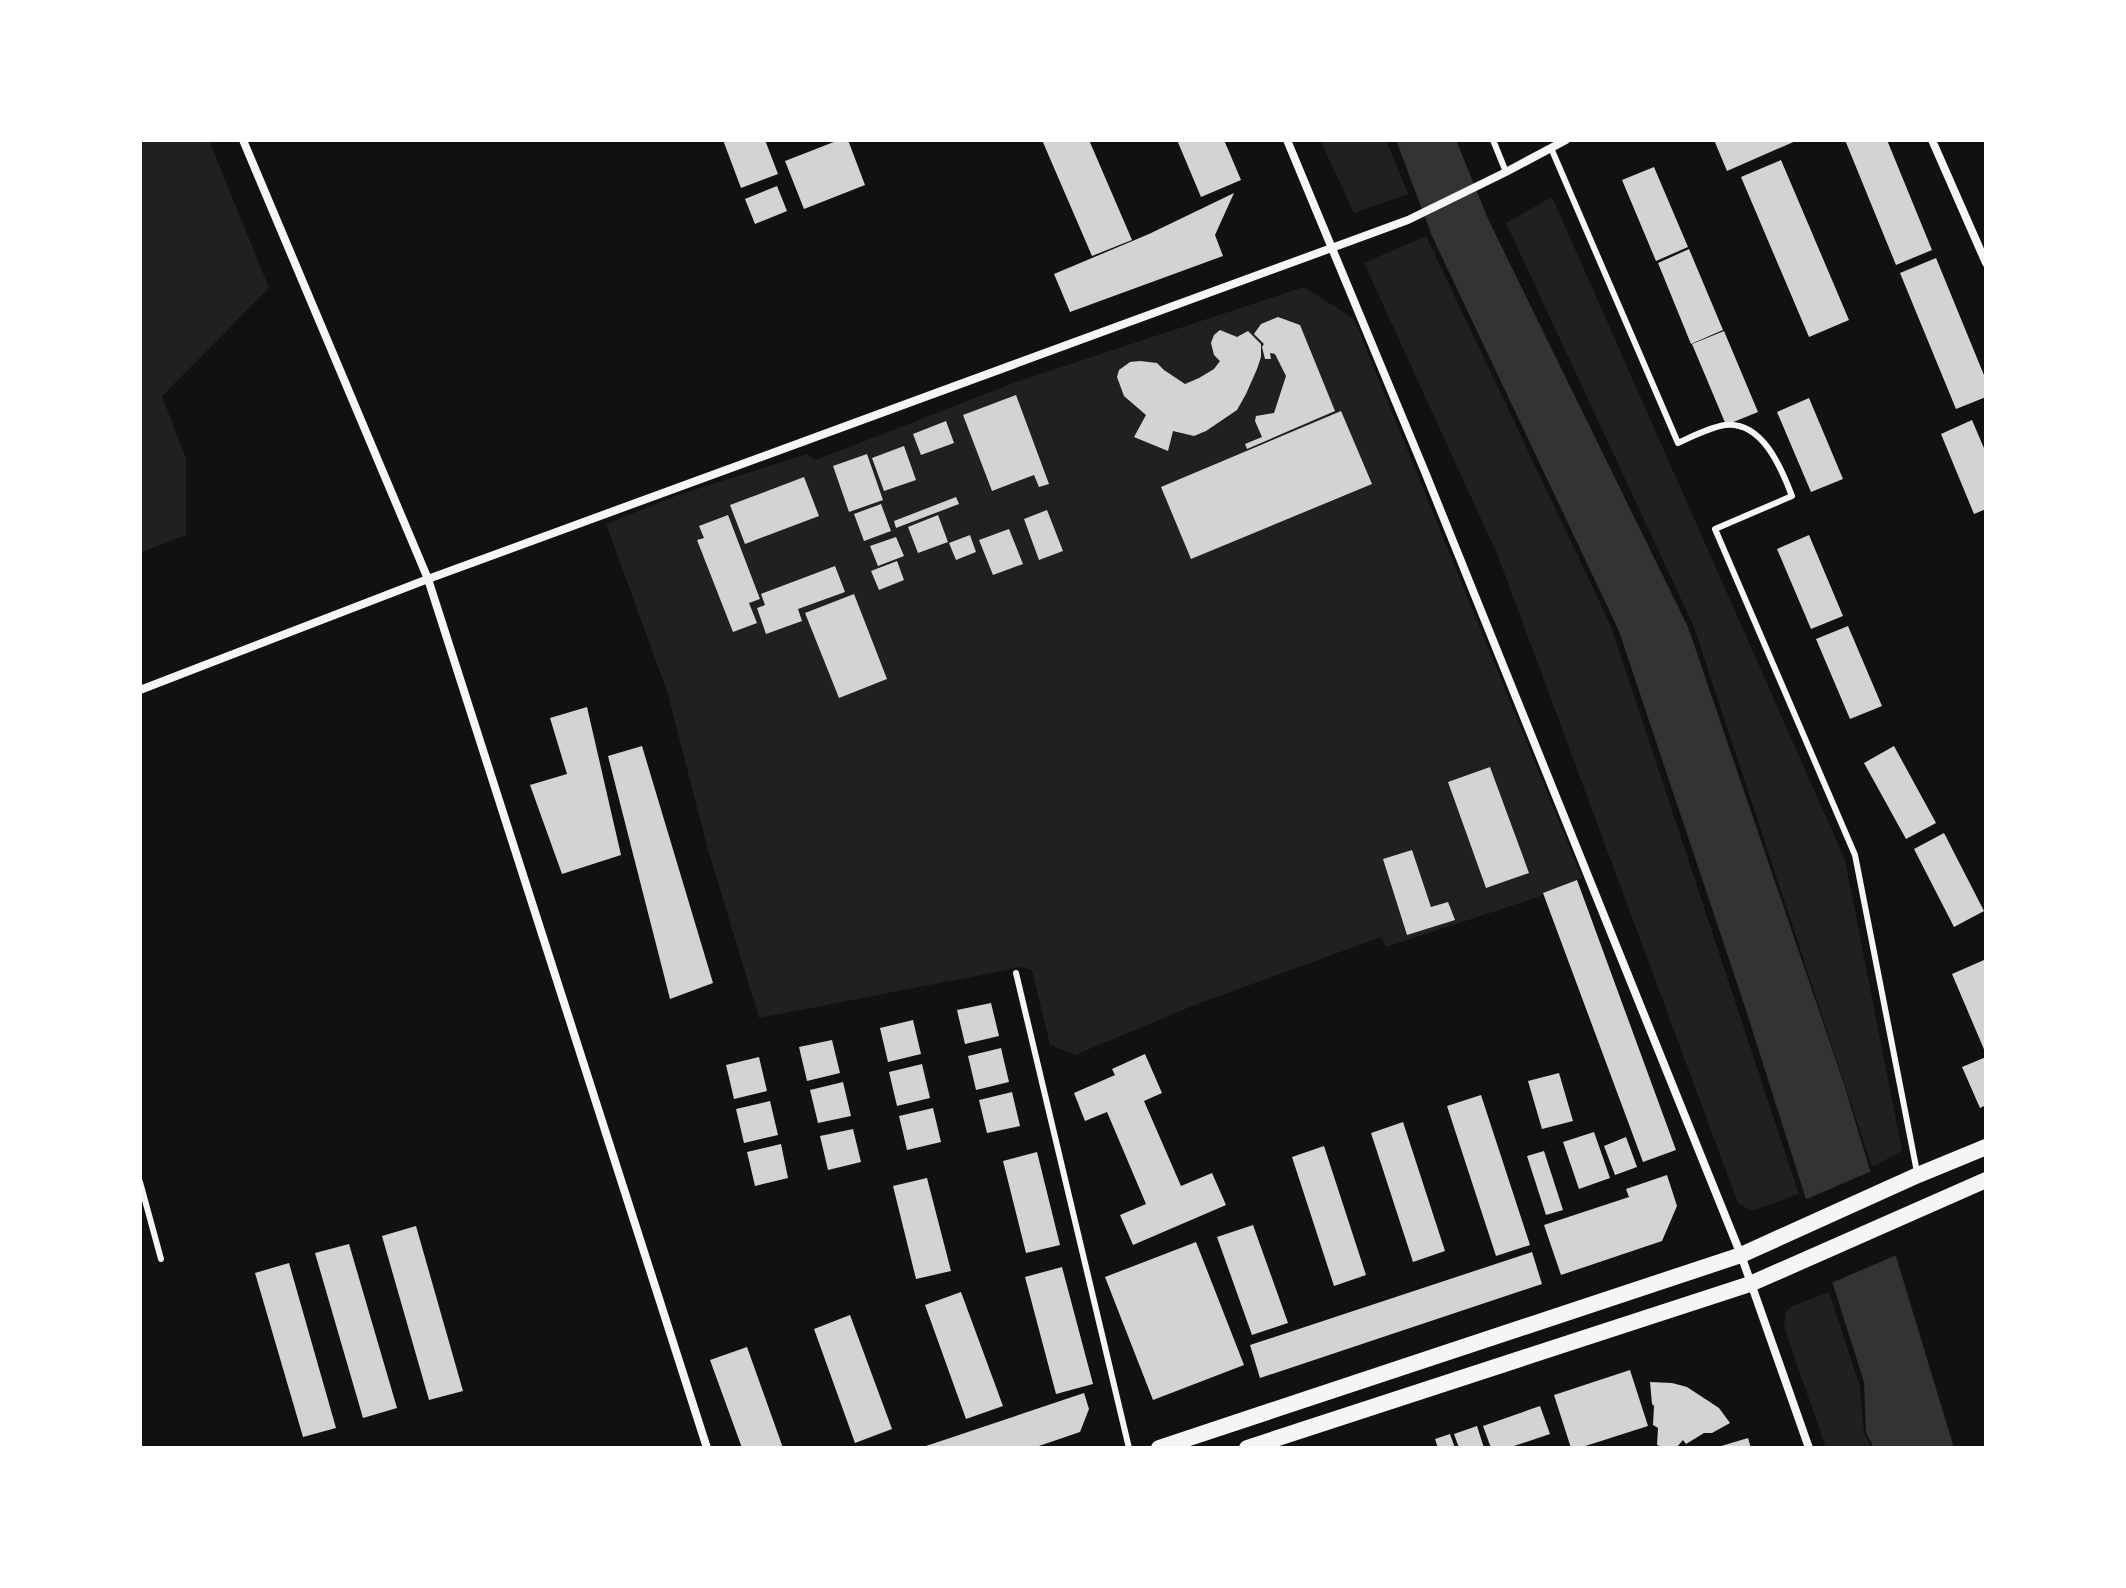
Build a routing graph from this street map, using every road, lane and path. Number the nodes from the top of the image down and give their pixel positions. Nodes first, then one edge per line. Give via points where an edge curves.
1 (243, 140) edge
2 (1287, 140) edge
3 (1493, 140) edge
4 (1566, 140) edge
5 (1932, 140) edge
6 (1551, 148) junction
7 (1506, 172) junction
8 (1333, 248) junction
9 (1986, 263) edge
10 (428, 579) junction
11 (140, 690) edge
12 (1016, 973) dead end
13 (1986, 1147) edge
14 (1918, 1175) junction
15 (1986, 1180) edge
16 (140, 1182) edge
17 (1741, 1255) junction
18 (161, 1259) dead end
19 (1750, 1284) junction
20 (707, 1448) edge
21 (1129, 1448) edge
22 (1159, 1448) edge
23 (1247, 1448) edge
24 (1809, 1448) edge

1 - 10 street
2 - 8 street
3 - 7 lane
4 - 6 street
5 - 9 street
6 - 7 street
6 - 14 lane via 1678,443 1724,425 1741,425 1769,450 1792,496 1715,529 1855,855
7 - 8 street via 1408,220
8 - 10 street
8 - 17 street
10 - 11 street
10 - 20 street
12 - 21 lane
13 - 14 main road
14 - 17 main road
15 - 19 main road
16 - 18 lane
17 - 19 street
17 - 22 main road
19 - 23 main road
19 - 24 street

